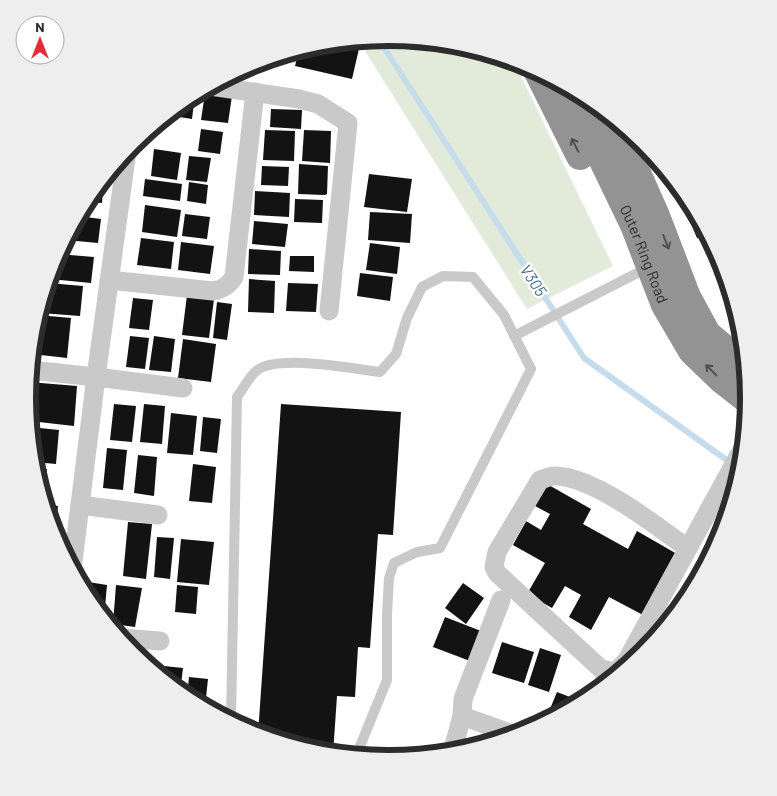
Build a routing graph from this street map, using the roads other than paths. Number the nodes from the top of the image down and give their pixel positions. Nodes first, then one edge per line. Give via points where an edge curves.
1 (543, 81) edge
2 (222, 88) edge
3 (255, 92) junction
4 (575, 99) edge
5 (616, 129) edge
6 (646, 158) edge
7 (125, 165) edge
8 (645, 221) junction
9 (650, 267) junction
10 (109, 280) junction
11 (329, 311) dead end
12 (514, 336) junction
13 (739, 361) edge
14 (37, 371) edge
15 (96, 377) junction
16 (183, 388) dead end
17 (741, 395) edge
18 (735, 461) edge
19 (80, 505) junction
20 (158, 515) dead end
21 (688, 548) junction
22 (74, 555) edge
23 (501, 600) dead end
24 (132, 639) edge
25 (160, 641) dead end
26 (630, 655) edge
27 (611, 671) edge
28 (231, 713) edge
29 (462, 716) junction
30 (504, 731) edge
31 (455, 743) edge
32 (359, 748) edge

8 -> 1 highway via 598,191
2 - 3 street
3 - 10 street via 234,277 228,285 213,291
3 - 11 street via 318,104 348,123
4 - 8 highway, Outer Ring Road
5 - 8 highway, Outer Ring Road
6 - 8 highway via 653,177
7 - 10 street
8 - 9 highway, Outer Ring Road
8 -> 13 highway, Outer Ring Road via 707,334
9 - 12 lane
17 -> 9 highway, Outer Ring Road via 692,351 665,305
10 - 15 street
12 - 28 lane via 504,315 473,277 444,276 422,287 407,318 396,354 380,372 274,362 256,371 238,397
12 - 32 lane via 532,368 440,548 417,552 394,563 389,578 386,614 386,680
14 - 15 street
15 - 16 street
15 - 19 street
18 - 21 street
19 - 20 street
19 - 22 street
21 - 26 street
21 - 27 street via 614,498 578,480 554,476 540,480 497,552 494,567 601,669
23 - 29 street via 463,699
24 - 25 street
29 - 30 street
29 - 31 street

